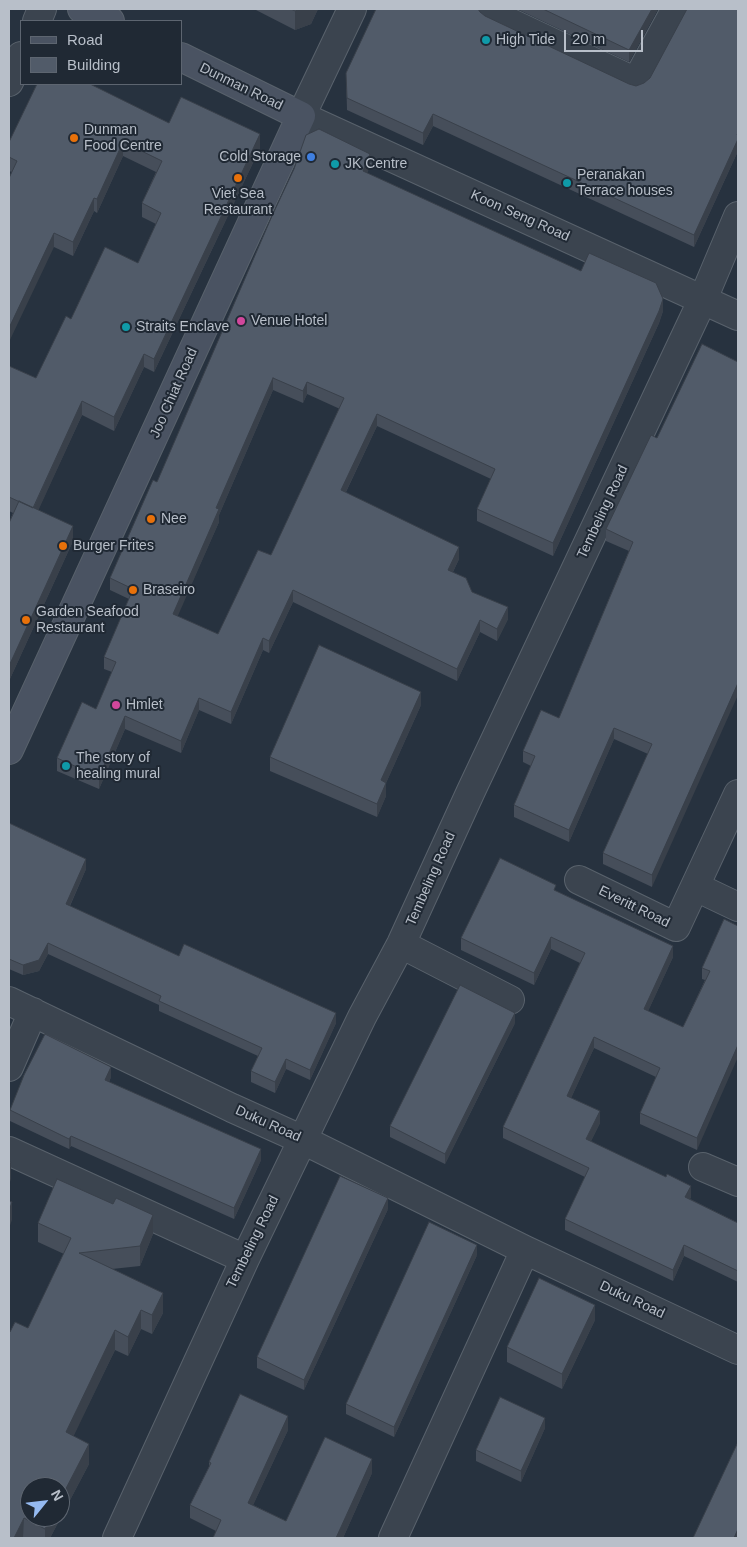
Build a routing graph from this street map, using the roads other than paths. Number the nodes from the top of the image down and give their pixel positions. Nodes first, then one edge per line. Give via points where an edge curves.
1 (82, 9) edge
2 (352, 9) edge
3 (494, 9) edge
4 (676, 9) edge
5 (108, 20) edge
6 (182, 57) edge
7 (20, 58) edge
8 (9, 82) edge
9 (301, 116) junction
10 (738, 216) edge
11 (703, 299) junction
12 (738, 316) edge
13 (9, 750) edge
14 (738, 794) edge
15 (579, 880) dead end
16 (696, 887) junction
17 (738, 907) edge
18 (401, 944) junction
19 (510, 1000) dead end
20 (21, 1007) edge
21 (9, 1068) edge
22 (303, 1140) junction
23 (9, 1151) edge
24 (704, 1167) dead end
25 (738, 1182) edge
26 (526, 1250) junction
27 (244, 1259) junction
28 (738, 1350) edge
29 (117, 1538) edge
30 (393, 1538) edge

1 - 5 street
2 - 9 street, Joo Chiat Road
3 - 4 street via 492,14 636,82
6 - 9 street, Dunman Road
7 - 8 street
9 - 11 street, Koon Seng Road
9 - 13 street, Joo Chiat Road
10 - 11 street, Tembeling Road
11 - 12 street, Koon Seng Road
11 - 18 street, Tembeling Road
14 - 16 street, Everitt Road
15 - 16 street, Everitt Road via 676,927
16 - 17 street
18 - 19 street
18 - 22 street, Tembeling Road
20 - 21 street
20 - 22 street, Duku Road
22 - 26 street, Duku Road
22 - 27 street, Tembeling Road
23 - 27 street
24 - 25 street
26 - 28 street, Duku Road
26 - 30 street
27 - 29 street, Tembeling Road

